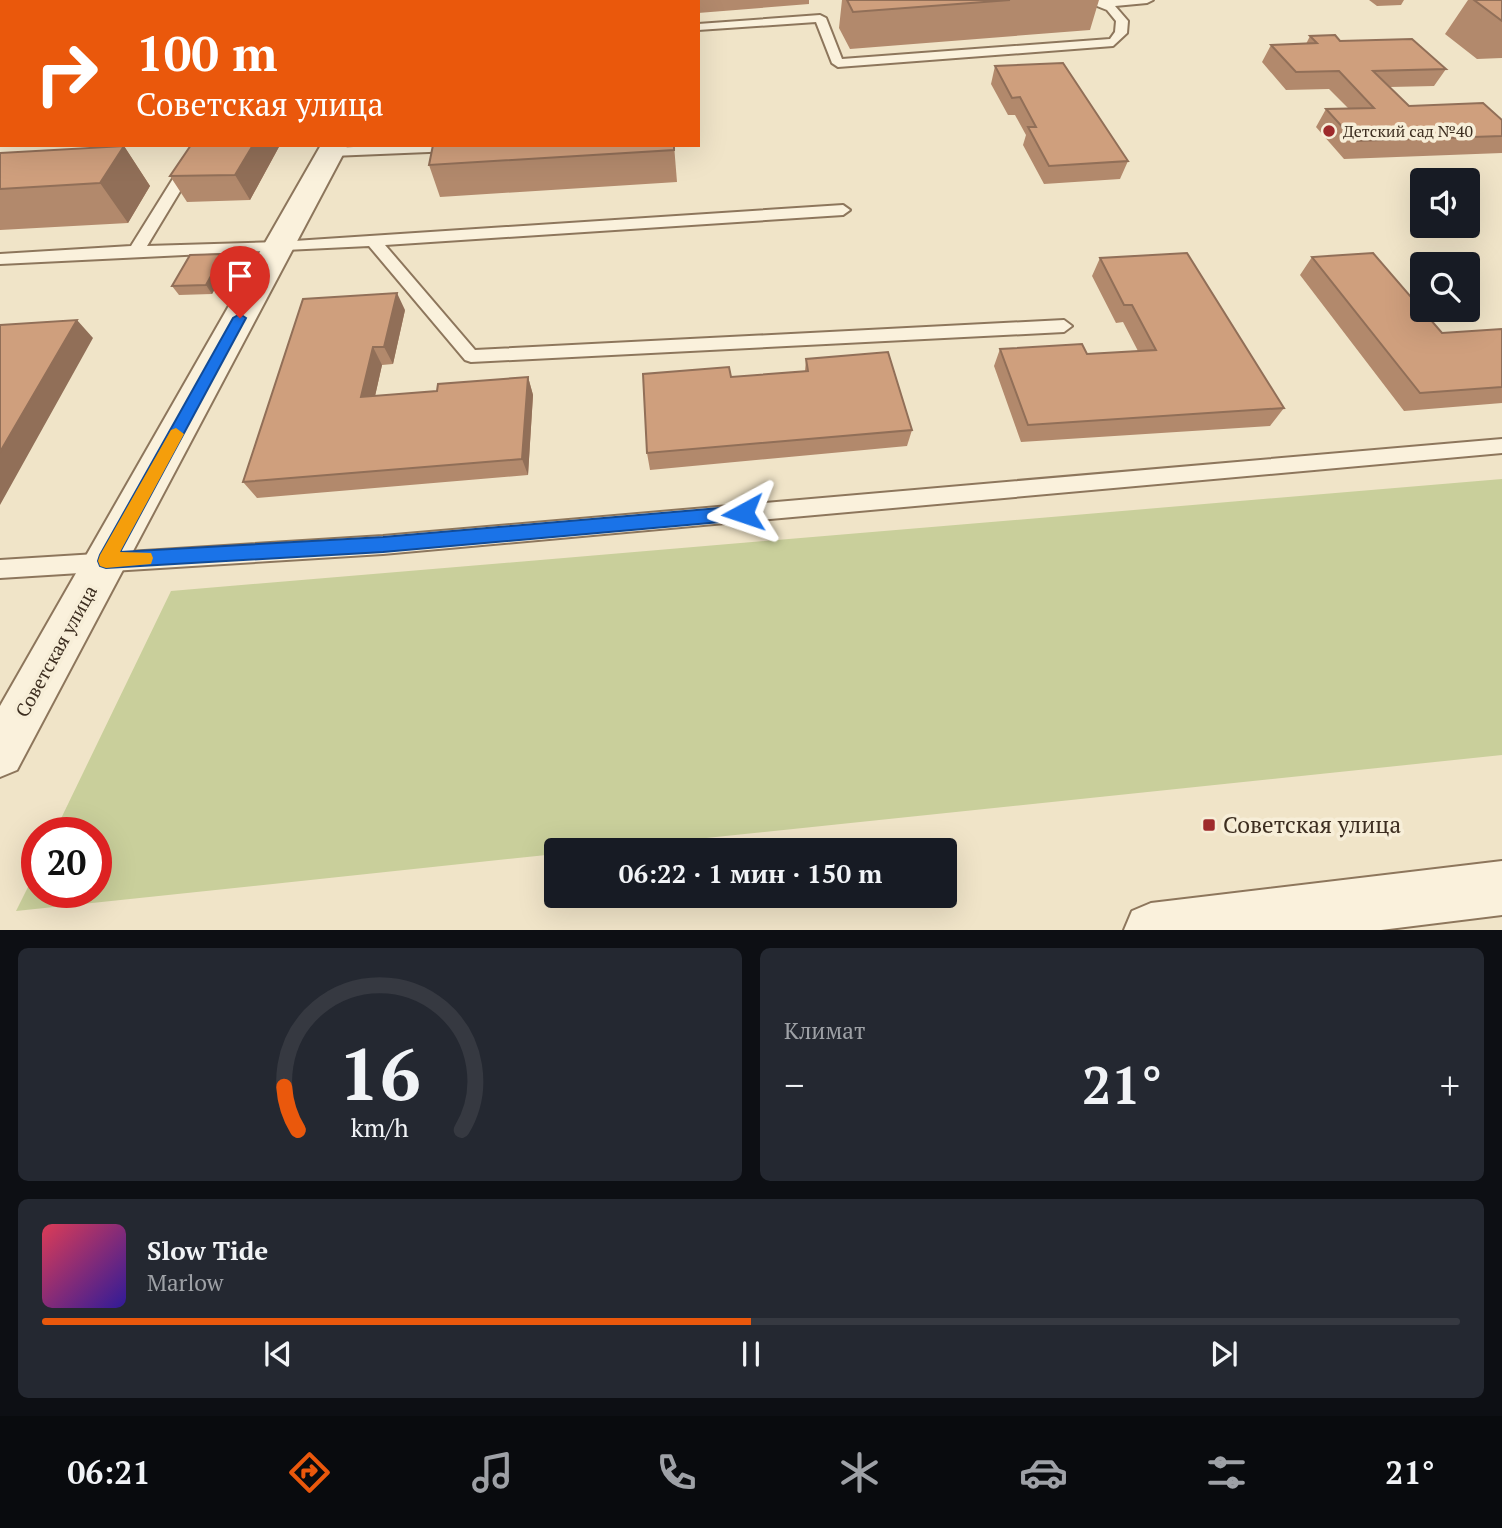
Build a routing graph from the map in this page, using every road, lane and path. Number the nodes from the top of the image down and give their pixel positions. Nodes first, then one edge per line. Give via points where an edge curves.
1 (1088, 0) edge
2 (1147, 0) edge
3 (1102, 4) junction
4 (700, 27) edge
5 (200, 147) edge
6 (417, 147) edge
7 (333, 149) edge
8 (842, 210) dead end
9 (373, 242) junction
10 (279, 247) junction
11 (136, 251) junction
12 (0, 259) edge
13 (1064, 326) dead end
14 (1502, 446) edge
15 (106, 561) junction
16 (0, 569) edge
17 (0, 753) edge
18 (1502, 888) edge
19 (1151, 929) edge

1 - 3 lane
2 - 3 lane
3 - 4 lane via 1122,21 1121,33 1113,42 838,63 820,18
5 - 11 lane
6 - 7 lane
7 - 10 street, Советская улица
8 - 9 lane
9 - 10 lane
9 - 13 lane via 471,356
10 - 11 lane
10 - 15 street, Советская улица
11 - 12 lane
14 - 15 lane via 383,545
15 - 16 lane
15 - 17 street, Советская улица
18 - 19 street

